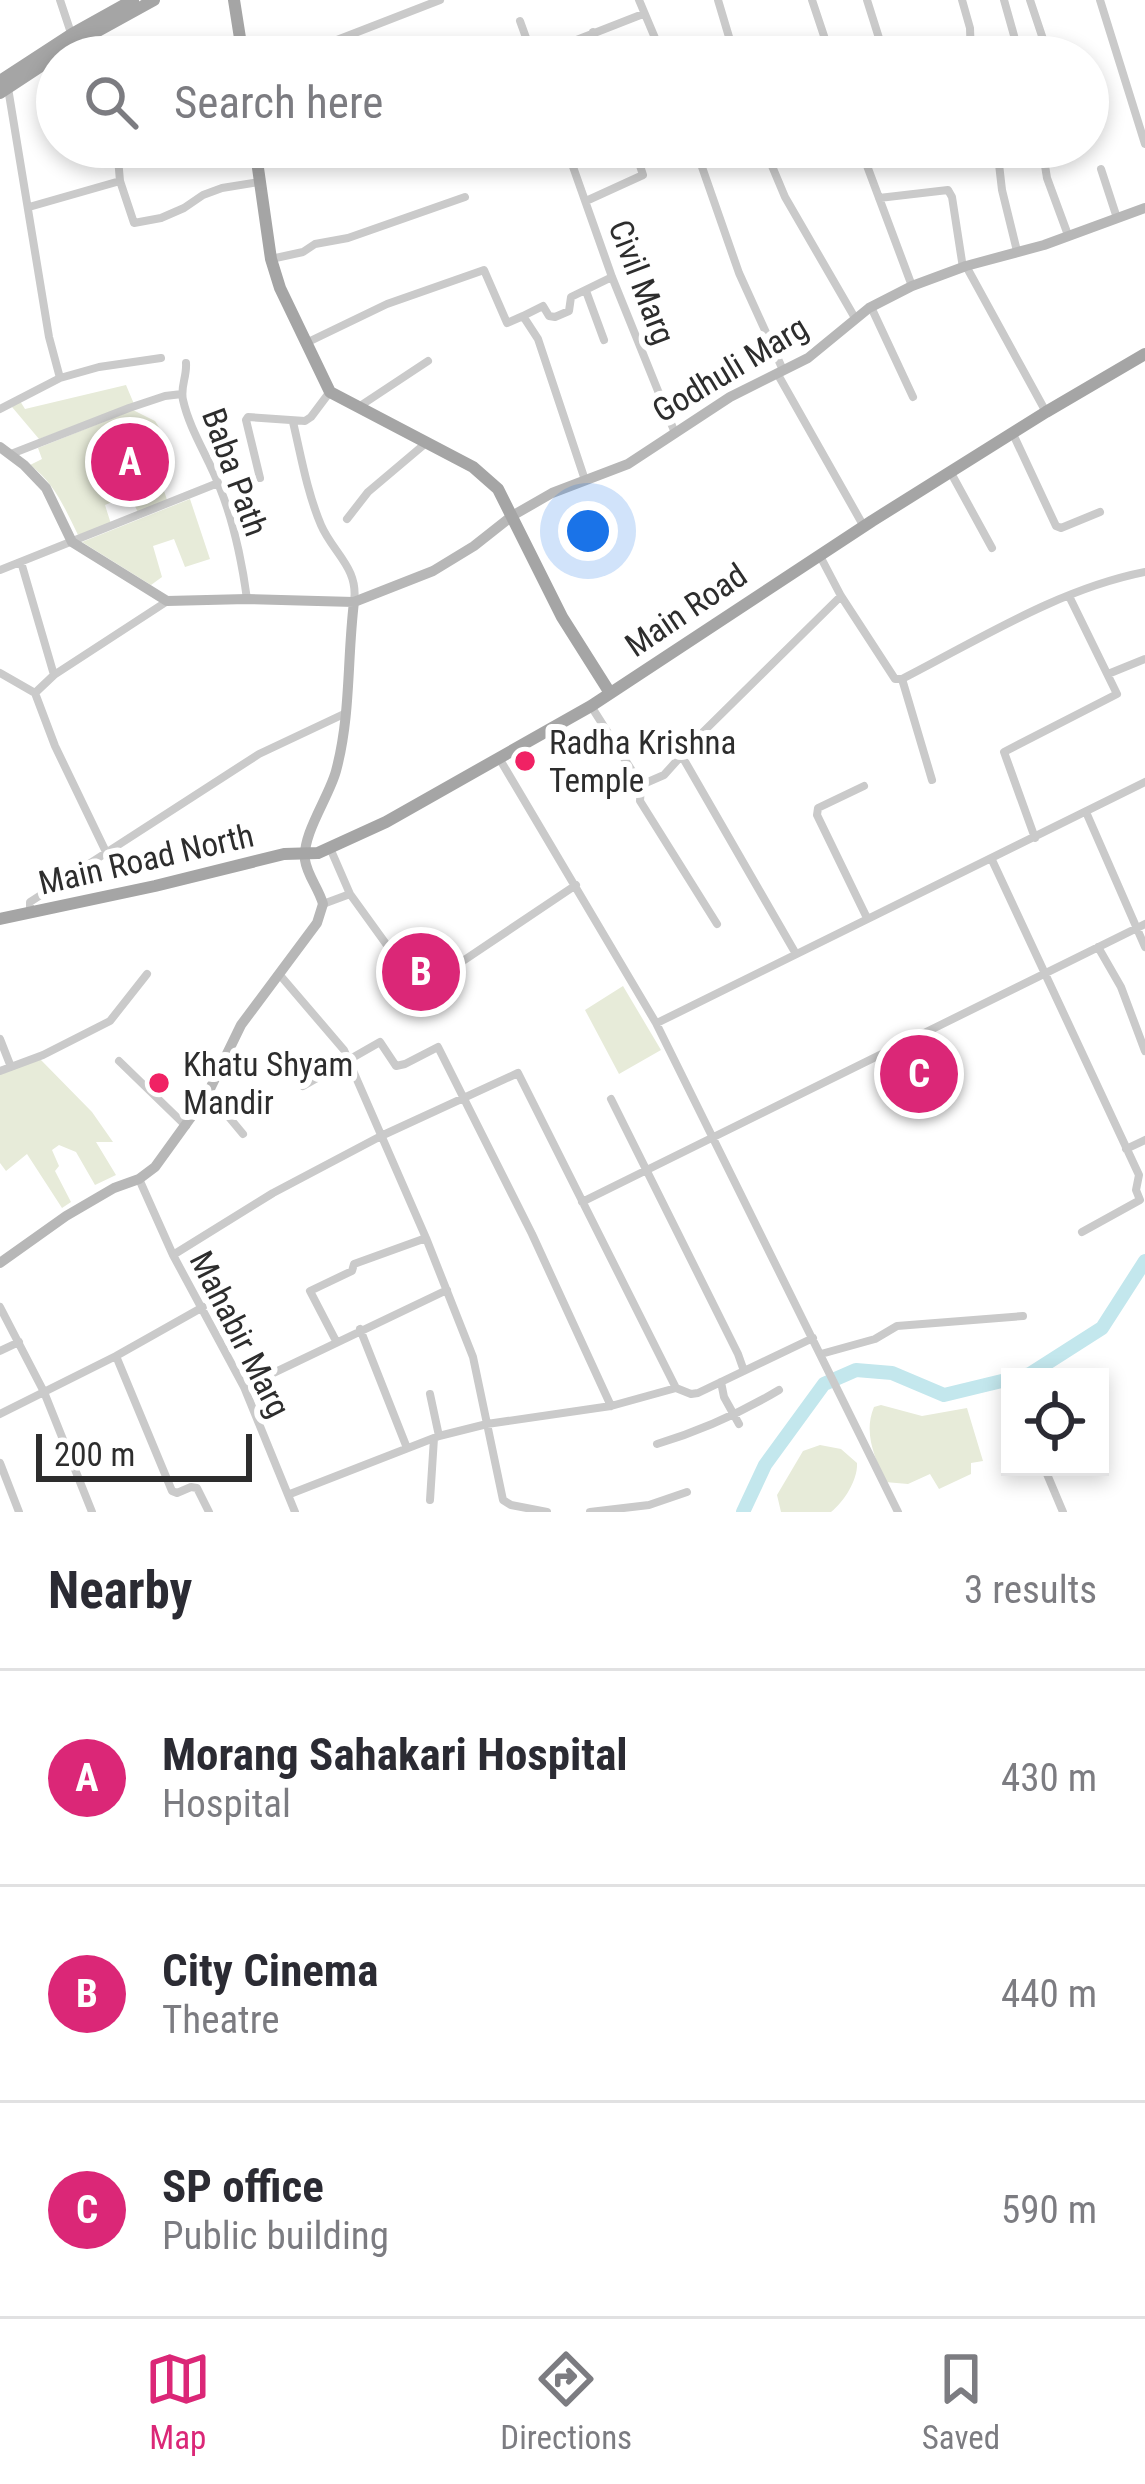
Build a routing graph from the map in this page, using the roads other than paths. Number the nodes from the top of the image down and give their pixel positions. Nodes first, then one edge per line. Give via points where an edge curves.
1 (60, 0) edge
2 (133, 0) edge
3 (154, 0) edge
4 (234, 0) edge
5 (440, 0) edge
6 (639, 0) edge
7 (718, 0) edge
8 (812, 0) edge
9 (867, 0) edge
10 (962, 0) edge
11 (1004, 0) edge
12 (1030, 0) edge
13 (1100, 0) edge
14 (644, 14) junction
15 (520, 20) dead end
16 (592, 32) junction
17 (71, 34) junction
18 (91, 34) joint
19 (68, 36) edge
20 (88, 36) edge
21 (240, 36) edge
22 (347, 36) edge
23 (526, 36) edge
24 (583, 36) edge
25 (594, 36) edge
26 (656, 36) edge
27 (729, 36) edge
28 (823, 36) edge
29 (878, 36) edge
30 (970, 36) edge
31 (1014, 36) edge
32 (1042, 36) edge
33 (36, 61) edge
34 (36, 67) edge
35 (3, 87) edge
36 (1145, 99) edge
37 (1134, 104) junction
38 (1145, 144) edge
39 (119, 168) edge
40 (258, 168) edge
41 (574, 168) edge
42 (642, 168) edge
43 (702, 168) edge
44 (773, 168) edge
45 (868, 168) edge
46 (999, 168) edge
47 (1045, 168) edge
48 (1101, 169) dead end
49 (120, 182) junction
50 (260, 182) junction
51 (465, 197) dead end
52 (879, 198) junction
53 (586, 201) junction
54 (29, 207) junction
55 (1145, 208) edge
56 (1118, 219) junction
57 (1068, 236) junction
58 (1017, 251) junction
59 (271, 259) junction
60 (964, 267) junction
61 (612, 277) junction
62 (912, 286) junction
63 (586, 291) junction
64 (871, 307) junction
65 (523, 316) junction
66 (855, 318) junction
67 (604, 340) dead end
68 (305, 343) junction
69 (1145, 356) edge
70 (161, 358) dead end
71 (428, 361) dead end
72 (186, 363) dead end
73 (780, 372) junction
74 (60, 378) junction
75 (330, 392) junction
76 (182, 394) junction
77 (913, 397) dead end
78 (360, 406) junction
79 (0, 409) edge
80 (1046, 412) junction
81 (293, 422) junction
82 (675, 433) junction
83 (1013, 435) junction
84 (428, 442) junction
85 (5, 451) edge
86 (951, 474) junction
87 (260, 478) dead end
88 (584, 480) junction
89 (218, 483) junction
90 (1100, 512) dead end
91 (512, 516) junction
92 (346, 519) dead end
93 (864, 526) junction
94 (72, 542) junction
95 (992, 548) dead end
96 (820, 556) junction
97 (21, 562) junction
98 (0, 570) edge
99 (1145, 572) edge
100 (841, 596) junction
101 (1069, 596) junction
102 (248, 599) junction
103 (167, 601) junction
104 (354, 602) junction
105 (1145, 659) edge
106 (0, 673) edge
107 (1108, 674) junction
108 (54, 676) junction
109 (902, 679) junction
110 (34, 693) junction
111 (610, 693) junction
112 (591, 706) junction
113 (347, 712) junction
114 (499, 758) junction
115 (682, 758) junction
116 (932, 779) dead end
117 (1145, 782) edge
118 (640, 785) junction
119 (864, 786) dead end
120 (1086, 812) junction
121 (1035, 838) junction
122 (330, 848) junction
123 (106, 854) junction
124 (305, 854) junction
125 (992, 860) junction
126 (576, 885) junction
127 (350, 894) junction
128 (323, 904) junction
129 (30, 914) junction
130 (867, 918) junction
131 (0, 919) edge
132 (717, 925) dead end
133 (1141, 926) edge
134 (1145, 946) edge
135 (1098, 947) junction
136 (796, 954) junction
137 (448, 971) dead end
138 (147, 974) dead end
139 (279, 974) junction
140 (1043, 975) junction
141 (415, 984) dead end
142 (656, 1023) junction
143 (0, 1040) edge
144 (1145, 1051) edge
145 (119, 1061) dead end
146 (349, 1061) junction
147 (11, 1067) junction
148 (0, 1071) edge
149 (303, 1086) dead end
150 (208, 1092) junction
151 (463, 1099) junction
152 (611, 1099) dead end
153 (186, 1126) junction
154 (244, 1134) dead end
155 (381, 1136) junction
156 (714, 1136) junction
157 (1145, 1140) edge
158 (1126, 1149) junction
159 (646, 1170) junction
160 (139, 1179) junction
161 (581, 1202) junction
162 (1082, 1232) dead end
163 (425, 1238) junction
164 (173, 1255) junction
165 (0, 1263) edge
166 (447, 1290) junction
167 (0, 1307) edge
168 (203, 1307) junction
169 (1023, 1316) dead end
170 (360, 1330) junction
171 (813, 1338) junction
172 (336, 1341) junction
173 (19, 1342) junction
174 (0, 1351) edge
175 (116, 1356) junction
176 (823, 1357) junction
177 (744, 1371) junction
178 (721, 1382) junction
179 (244, 1387) junction
180 (676, 1388) junction
181 (779, 1390) dead end
182 (44, 1392) junction
183 (430, 1394) dead end
184 (611, 1406) junction
185 (732, 1413) junction
186 (0, 1414) edge
187 (487, 1424) junction
188 (739, 1424) dead end
189 (436, 1437) junction
190 (658, 1444) dead end
191 (407, 1448) junction
192 (0, 1463) edge
193 (1048, 1476) edge
194 (687, 1492) dead end
195 (290, 1494) junction
196 (430, 1500) dead end
197 (19, 1512) edge
198 (92, 1512) edge
199 (209, 1512) edge
200 (295, 1512) edge
201 (547, 1512) edge
202 (590, 1512) edge
203 (898, 1512) edge
204 (1063, 1512) edge

1 - 17 street
2 - 17 main road
3 - 18 main road
4 - 21 main road
5 - 22 street
6 - 14 street
7 - 27 street
8 - 28 street
9 - 29 street
10 - 30 street
11 - 31 street
12 - 32 street
13 - 37 street
14 - 16 street
14 - 26 street
15 - 23 street
16 - 24 street
16 - 25 street
17 - 19 main road
18 - 20 main road
33 - 35 main road
34 - 35 main road
35 - 54 street
36 - 37 street
37 - 38 street
39 - 49 street
40 - 50 main road
41 - 53 street, Civil Marg
42 - 53 street via 644,175
43 - 73 street
44 - 66 street
45 - 52 street
46 - 58 street
47 - 57 street
48 - 56 street
49 - 50 street via 134,223 222,188
49 - 54 street
50 - 59 main road
51 - 59 street
52 - 60 street via 948,190
52 - 62 street
53 - 61 street, Civil Marg
54 - 74 street
55 - 56 main road, Godhuli Marg
56 - 57 main road, Godhuli Marg
57 - 58 main road, Godhuli Marg
58 - 60 main road, Godhuli Marg
59 - 68 main road
60 - 62 main road, Godhuli Marg
60 - 80 street
61 - 63 street
61 - 82 street, Civil Marg
62 - 64 main road, Godhuli Marg
63 - 65 street via 555,317 543,306
63 - 67 street
64 - 66 main road, Godhuli Marg
64 - 77 street
65 - 68 street via 507,323 479,270
65 - 88 street via 538,339
66 - 73 main road, Godhuli Marg
68 - 75 main road
69 - 80 main road, Main Road
69 - 83 main road, Main Road
70 - 74 street
71 - 78 street
72 - 76 street, Baba Path
73 - 82 main road, Godhuli Marg
73 - 93 street
74 - 79 street
75 - 78 main road
75 - 81 street via 311,417
76 - 85 street
76 - 89 street, Baba Path
78 - 84 main road
80 - 83 main road, Main Road
81 - 87 street via 246,420
81 - 104 street via 322,530 347,562
82 - 88 main road, Godhuli Marg
83 - 86 main road, Main Road
83 - 90 street via 1056,526
84 - 91 main road via 498,489
84 - 92 street
85 - 94 main road via 46,488
86 - 93 main road, Main Road
86 - 95 street
86 - 96 main road, Main Road
88 - 91 main road, Godhuli Marg
89 - 94 street
89 - 102 street, Baba Path
91 - 104 main road, Godhuli Marg via 449,563
91 - 111 main road
93 - 96 main road, Main Road
94 - 97 street
94 - 103 main road
96 - 100 street
96 - 111 main road, Main Road
97 - 98 street
97 - 108 street
99 - 101 street
100 - 109 street
100 - 115 street
101 - 107 street
101 - 109 street
102 - 103 main road
102 - 104 main road
103 - 108 street
104 - 113 main road
105 - 107 street
106 - 110 street
107 - 121 street via 1118,694 1004,752
108 - 110 street
109 - 116 street
110 - 123 street
111 - 112 main road, Main Road
112 - 114 main road, Main Road
112 - 118 street
113 - 123 street via 259,754
113 - 124 main road via 332,786
114 - 122 main road, Main Road North
114 - 126 street
115 - 118 street
115 - 136 street
117 - 120 street
118 - 132 street via 640,801
119 - 130 street via 817,814
120 - 121 street
120 - 133 street
121 - 125 street
122 - 124 main road, Main Road North
122 - 127 street
123 - 129 street via 30,902
124 - 128 main road
124 - 129 main road, Main Road North
125 - 130 street
125 - 140 street
126 - 137 street
126 - 142 street
127 - 128 street
127 - 141 street
128 - 139 main road
129 - 131 main road, Main Road North
130 - 136 street
133 - 134 street
133 - 135 street
135 - 140 street
135 - 144 street
136 - 142 street
138 - 147 street via 110,1021
139 - 146 street
139 - 150 main road via 241,1025
140 - 156 street
140 - 158 street
142 - 156 street
143 - 147 street
145 - 153 street
146 - 149 street
146 - 151 street via 380,1042 396,1066 438,1047
146 - 155 street
147 - 148 street
150 - 153 main road
150 - 154 street
151 - 155 street
151 - 161 street via 518,1073
151 - 184 street
152 - 159 street
153 - 160 main road
155 - 163 street
155 - 164 street
156 - 159 street
156 - 171 street
157 - 158 street
158 - 162 street via 1140,1199
159 - 161 street
159 - 177 street
160 - 164 street, Mahabir Marg
160 - 165 main road via 66,1216
161 - 180 street
163 - 166 street
163 - 172 street via 310,1291
164 - 168 street, Mahabir Marg
166 - 170 street
166 - 187 street
167 - 173 street
168 - 175 street
168 - 179 street, Mahabir Marg
169 - 176 street via 897,1326
170 - 172 street
170 - 191 street
171 - 176 street
171 - 177 street
172 - 179 street
173 - 174 street
173 - 182 street
175 - 182 street
175 - 199 street via 172,1491 197,1488
176 - 203 street
177 - 178 street
178 - 180 street via 692,1394
178 - 185 street
179 - 195 street, Mahabir Marg
180 - 184 street
181 - 185 street
182 - 186 street
182 - 198 street
183 - 189 street
184 - 187 street
185 - 188 street
185 - 190 street
187 - 189 street
187 - 201 street via 503,1500
189 - 191 street
189 - 196 street
191 - 195 street
192 - 197 street
193 - 204 street
194 - 202 street
195 - 200 street, Mahabir Marg

